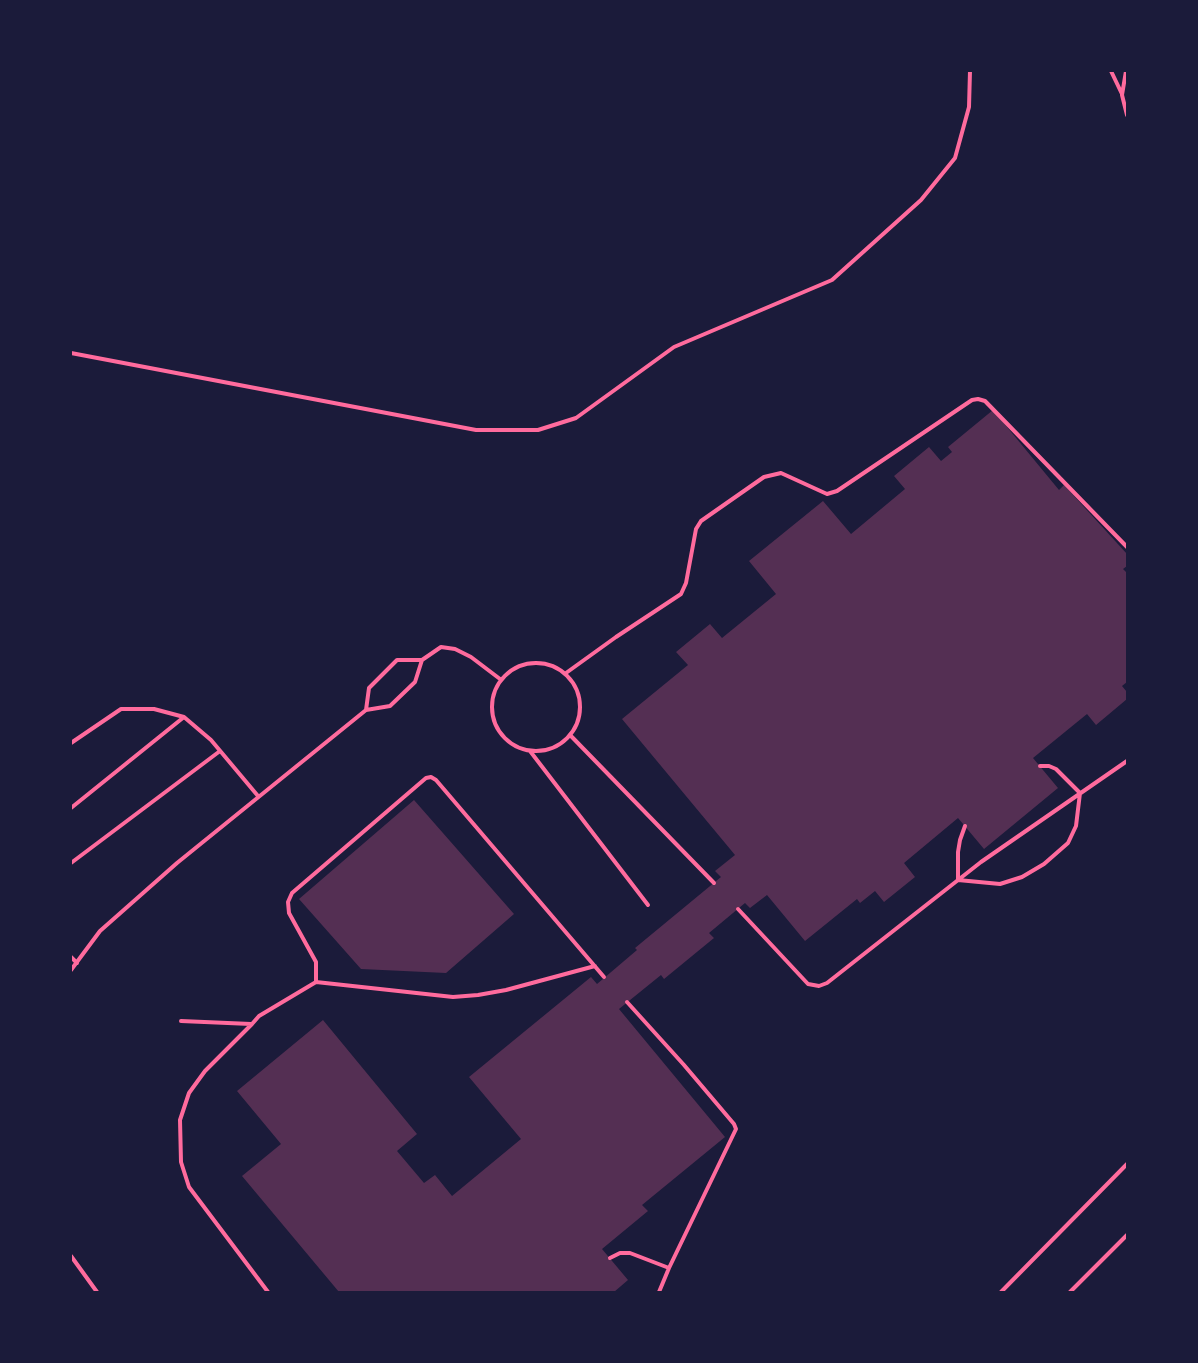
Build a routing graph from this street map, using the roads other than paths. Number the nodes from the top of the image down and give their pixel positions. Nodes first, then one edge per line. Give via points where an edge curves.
1 (970, 71) edge
2 (1111, 71) edge
3 (1126, 71) edge
4 (1122, 95) junction
5 (1127, 115) edge
6 (71, 353) edge
7 (1127, 547) edge
8 (422, 660) junction
9 (566, 673) junction
10 (500, 679) junction
11 (366, 710) junction
12 (184, 717) junction
13 (571, 736) junction
14 (71, 743) edge
15 (220, 751) junction
16 (530, 751) junction
17 (1127, 761) edge
18 (1040, 766) dead end
19 (1080, 793) junction
20 (258, 796) junction
21 (71, 808) edge
22 (966, 826) dead end
23 (71, 863) edge
24 (958, 880) junction
25 (714, 883) dead end
26 (648, 904) dead end
27 (738, 909) dead end
28 (71, 957) edge
29 (77, 963) junction
30 (595, 966) junction
31 (71, 970) edge
32 (604, 977) dead end
33 (316, 982) junction
34 (628, 1002) dead end
35 (181, 1021) dead end
36 (252, 1024) junction
37 (1127, 1164) edge
38 (1127, 1235) edge
39 (71, 1256) edge
40 (610, 1258) dead end
41 (669, 1268) junction
42 (97, 1292) edge
43 (268, 1292) edge
44 (659, 1292) edge
45 (1001, 1292) edge
46 (1070, 1292) edge

1 - 6 lane via 969,107 955,158 921,200 832,280 674,347 576,418 538,430 476,430
2 - 4 lane
3 - 4 lane
4 - 5 lane
7 - 9 lane via 985,401 972,400 837,491 827,494 782,473 764,477 701,521 696,529 681,594
8 - 10 lane via 441,647 455,649
8 - 11 lane via 415,682 390,706
8 - 11 lane via 397,660 369,688
9 - 10 lane via 544,662 520,665
9 - 13 lane via 579,692 580,715
10 - 16 lane via 491,701 494,724 508,742
11 - 20 lane
12 - 14 lane via 154,709 121,709
12 - 15 lane
12 - 21 lane
13 - 16 lane via 552,749
13 - 25 lane
15 - 20 lane
15 - 23 lane
16 - 26 lane
17 - 19 lane
18 - 19 lane via 1056,769
19 - 24 lane
19 - 24 lane via 1076,826 1068,843 1044,864 1022,877 1000,884
20 - 29 lane via 100,931
22 - 24 lane via 959,846
24 - 27 lane via 819,986 808,984
28 - 29 lane
29 - 31 lane
30 - 32 lane
30 - 33 lane via 478,996 453,997
30 - 33 lane via 431,777 292,893 288,902 289,913 316,962
33 - 36 lane via 259,1016
34 - 41 lane via 736,1129
35 - 36 lane
36 - 43 lane via 188,1093 180,1120 181,1162 189,1187
37 - 45 lane
38 - 46 lane
39 - 42 lane
40 - 41 lane via 630,1253
41 - 44 lane

